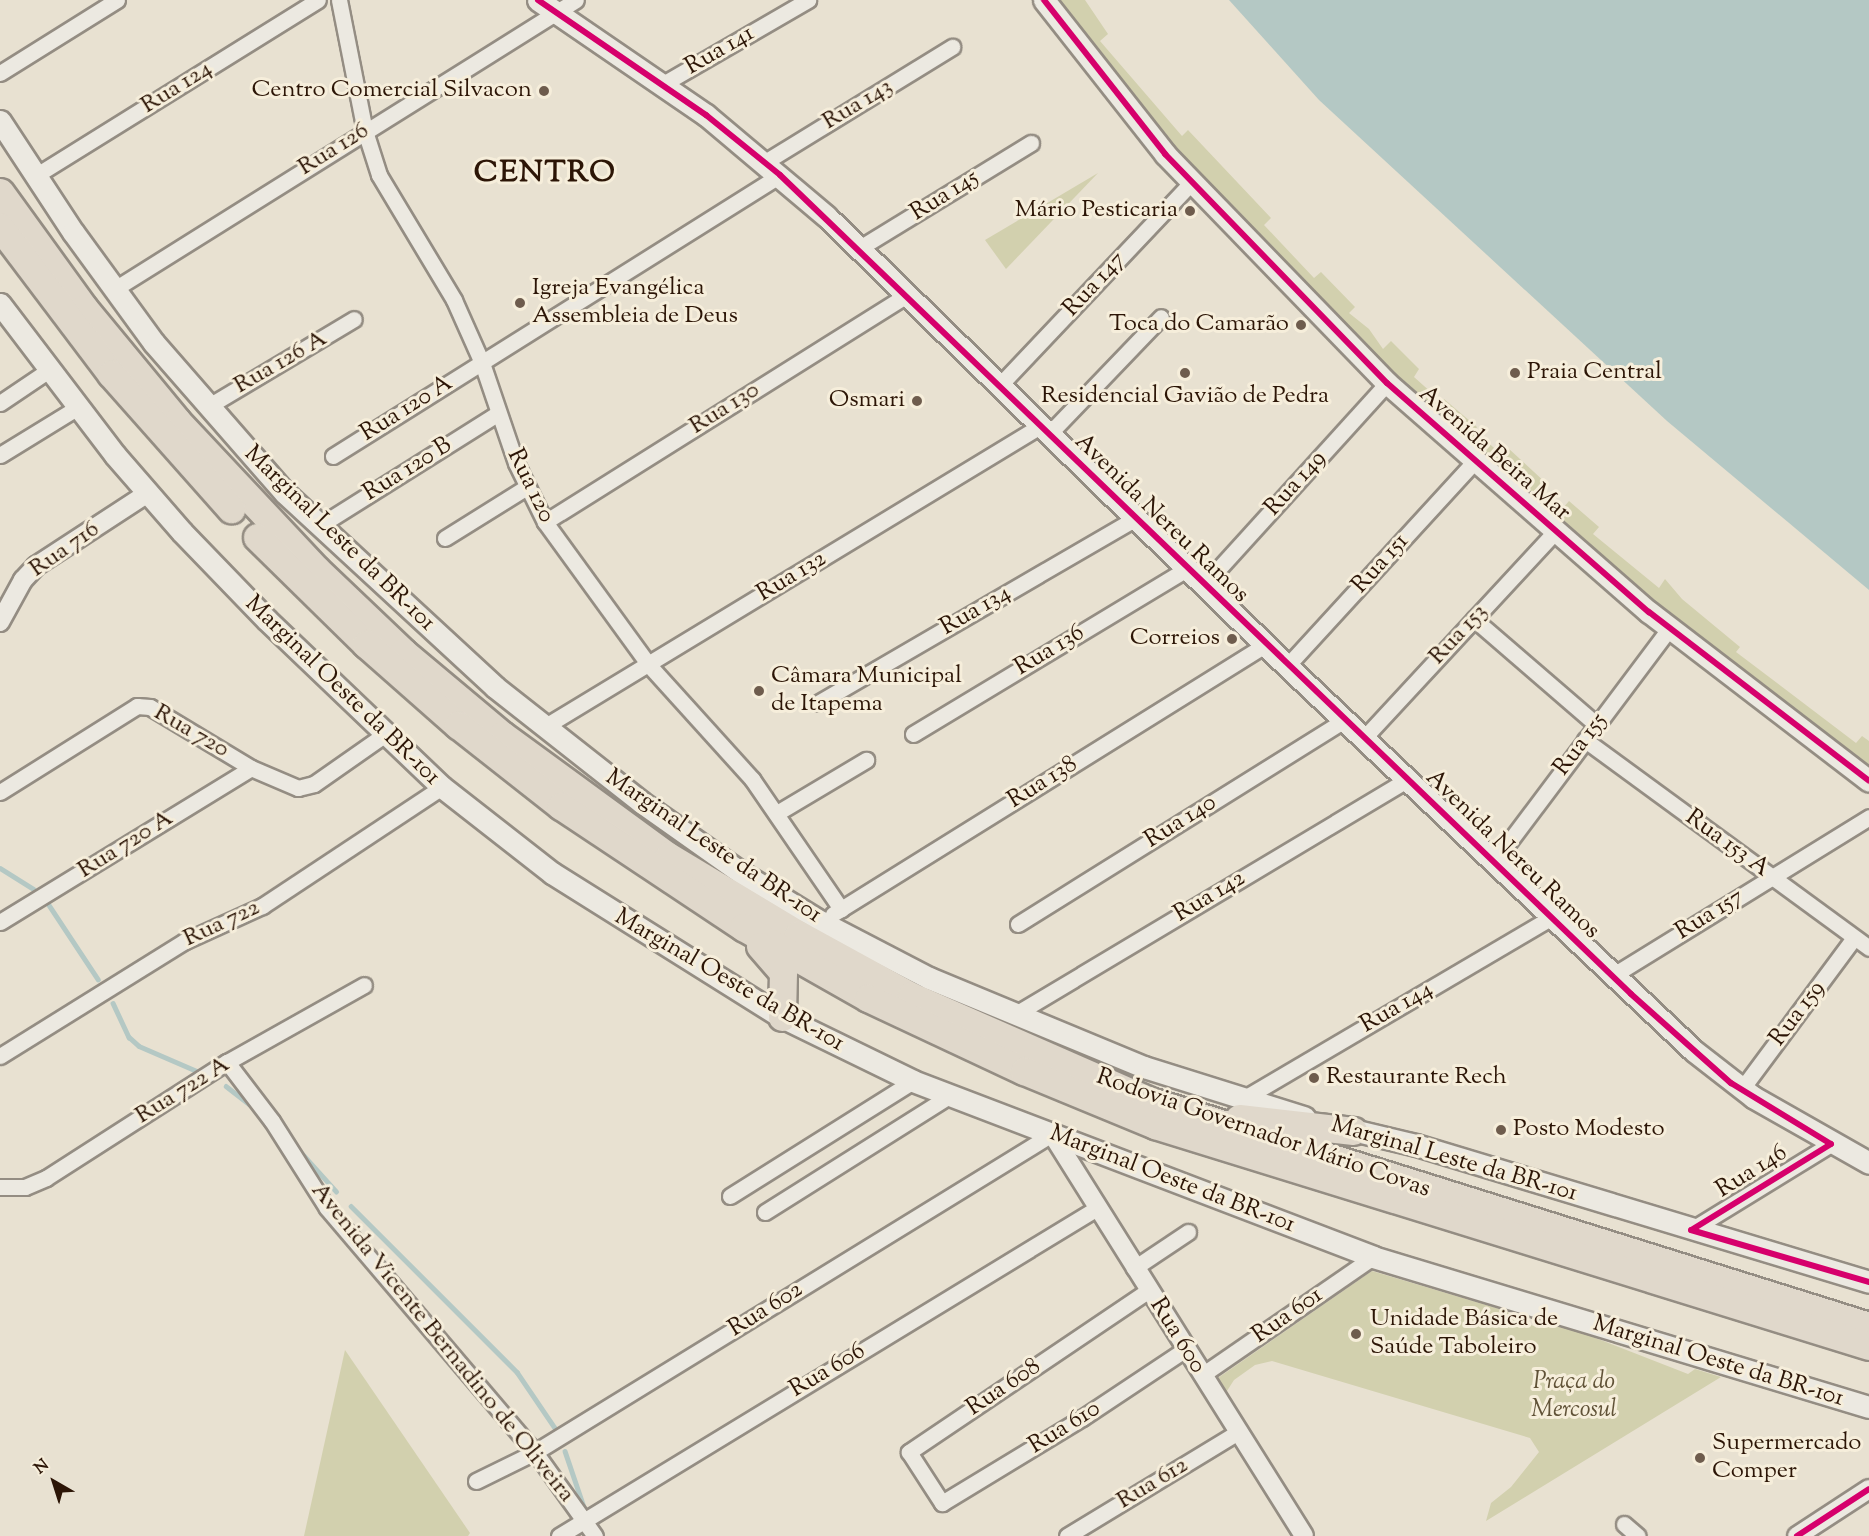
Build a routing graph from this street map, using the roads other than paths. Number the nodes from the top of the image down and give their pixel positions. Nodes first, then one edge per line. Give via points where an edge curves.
1 (117, 0) edge
2 (318, 0) edge
3 (339, 0) edge
4 (576, 0) edge
5 (808, 0) edge
6 (1044, 0) edge
7 (547, 6) edge
8 (952, 48) dead end
9 (0, 73) edge
10 (663, 84) junction
11 (0, 121) edge
12 (365, 131) junction
13 (1031, 143) dead end
14 (772, 168) junction
15 (35, 176) junction
16 (1191, 183) junction
17 (0, 192) edge
18 (0, 227) edge
19 (858, 249) junction
20 (114, 290) junction
21 (905, 296) junction
22 (0, 304) edge
23 (1161, 317) dead end
24 (354, 319) dead end
25 (482, 363) junction
26 (49, 370) junction
27 (1387, 383) junction
28 (998, 387) junction
29 (0, 403) edge
30 (207, 407) junction
31 (78, 408) junction
32 (497, 414) junction
33 (1044, 431) junction
34 (0, 455) edge
35 (333, 456) dead end
36 (1473, 462) junction
37 (527, 487) junction
38 (148, 493) junction
39 (1134, 519) junction
40 (546, 522) junction
41 (319, 526) junction
42 (1555, 532) junction
43 (445, 538) dead end
44 (1187, 569) junction
45 (1204, 585) junction
46 (1474, 619) junction
47 (0, 622) edge
48 (1669, 629) junction
49 (1265, 645) junction
50 (648, 664) junction
51 (1287, 666) junction
52 (818, 703) dead end
53 (1344, 720) junction
54 (1597, 725) junction
55 (544, 727) junction
56 (913, 734) dead end
57 (384, 735) junction
58 (1363, 739) junction
59 (1585, 740) junction
60 (866, 760) dead end
61 (251, 768) junction
62 (1407, 780) junction
63 (1869, 781) edge
64 (442, 787) junction
65 (0, 792) edge
66 (777, 813) junction
67 (1869, 817) edge
68 (1494, 862) junction
69 (1772, 877) junction
70 (841, 909) junction
71 (1552, 917) junction
72 (0, 922) edge
73 (821, 922) junction
74 (1018, 924) dead end
75 (743, 927) junction
76 (1854, 938) junction
77 (1869, 948) edge
78 (1612, 976) junction
79 (364, 985) dead end
80 (1014, 1015) junction
81 (782, 1017) junction
82 (0, 1056) edge
83 (227, 1062) junction
84 (1097, 1078) junction
85 (913, 1081) junction
86 (1741, 1090) junction
87 (951, 1095) junction
88 (1243, 1099) junction
89 (1353, 1131) junction
90 (1052, 1134) junction
91 (1831, 1143) junction
92 (1869, 1163) edge
93 (0, 1187) edge
94 (730, 1196) dead end
95 (1097, 1208) junction
96 (765, 1212) dead end
97 (1691, 1230) junction
98 (1188, 1232) dead end
99 (1373, 1257) junction
100 (1134, 1268) junction
101 (1869, 1282) edge
102 (1149, 1290) junction
103 (1869, 1326) edge
104 (1869, 1346) edge
105 (1186, 1349) junction
106 (1202, 1375) junction
107 (1869, 1407) edge
108 (1238, 1432) junction
109 (535, 1452) junction
110 (476, 1481) dead end
111 (1869, 1489) edge
112 (942, 1503) joint
113 (585, 1519) junction
114 (1624, 1524) dead end
115 (559, 1536) edge
116 (595, 1536) edge
117 (1068, 1536) edge
118 (1304, 1536) edge
119 (1638, 1536) edge
120 (1797, 1536) edge

1 - 9 street
2 - 15 street, Rua 124
3 - 12 street, Rua 120
4 - 7 street, Rua 126
5 - 10 street, Rua 141
6 - 16 main road, Avenida Beira Mar via 1102,78
7 - 10 main road, Avenida Nereu Ramos
7 - 12 street, Rua 126
8 - 14 street, Rua 143
10 - 14 main road, Avenida Nereu Ramos
11 - 15 main road, Marginal Leste da BR-101
12 - 20 street, Rua 126
12 - 25 street, Rua 120 via 383,183 446,285
13 - 19 street, Rua 145
14 - 19 main road, Avenida Nereu Ramos
14 - 25 street, Rua 143
15 - 20 main road, Marginal Leste da BR-101
16 - 27 main road, Avenida Beira Mar
16 - 28 street, Rua 147
17 - 84 highway, Rodovia Governador Mário Covas via 84,308 231,481 362,614 509,741 637,836 798,934 911,996
18 - 75 highway, Rodovia Governador Mário Covas via 70,323 153,424 331,611 458,725 561,806
19 - 21 main road, Avenida Nereu Ramos
20 - 30 main road, Marginal Leste da BR-101
21 - 28 main road, Avenida Nereu Ramos
21 - 40 street, Rua 130
22 - 26 main road, Marginal Oeste da BR-101
23 - 33 street, Rua 132
24 - 30 street, Rua 126 A
25 - 32 street, Rua 120
25 - 35 street, Rua 120 A
26 - 29 street
26 - 31 main road, Marginal Oeste da BR-101
27 - 36 main road, Avenida Beira Mar
27 - 45 street, Rua 149
28 - 33 main road, Avenida Nereu Ramos
30 - 41 main road, Marginal Leste da BR-101
31 - 34 street
31 - 38 main road, Marginal Oeste da BR-101
32 - 37 street, Rua 120
32 - 41 street, Rua 120 B
33 - 39 main road, Avenida Nereu Ramos
33 - 50 street, Rua 132
36 - 42 main road, Avenida Beira Mar
36 - 51 street, Rua 151
37 - 40 street, Rua 120
37 - 43 street
38 - 47 street, Rua 716 via 36,566 23,580
38 - 57 main road, Marginal Oeste da BR-101 via 246,599
39 - 44 main road, Avenida Nereu Ramos
39 - 52 street, Rua 134
40 - 50 street, Rua 120
41 - 55 main road, Marginal Leste da BR-101
42 - 46 street, Rua 153
42 - 48 main road, Avenida Beira Mar
44 - 45 main road, Avenida Nereu Ramos
44 - 56 street, Rua 136
45 - 49 main road, Avenida Nereu Ramos
46 - 54 street
46 - 58 street, Rua 153
48 - 54 street, Rua 155
48 - 63 main road, Avenida Beira Mar
49 - 51 main road, Avenida Nereu Ramos
49 - 70 street, Rua 138
50 - 55 street, Rua 132
50 - 66 street, Rua 120 via 752,779
51 - 53 main road, Avenida Nereu Ramos
53 - 58 main road, Avenida Nereu Ramos
53 - 74 street, Rua 140
54 - 59 street, Rua 155
55 - 73 main road, Marginal Leste da BR-101 via 680,831
57 - 61 street, Rua 720 via 306,787 292,787
57 - 64 main road, Marginal Oeste da BR-101
58 - 62 main road, Avenida Nereu Ramos
59 - 68 street, Rua 155
59 - 69 street, Rua 153 A
60 - 66 street
61 - 65 street, Rua 720 via 143,705 130,709
61 - 72 street, Rua 720 A
62 - 68 main road, Avenida Nereu Ramos
62 - 80 street, Rua 142
64 - 81 main road, Marginal Oeste da BR-101 via 552,873
64 - 82 street, Rua 722 via 262,906 185,941
66 - 70 street, Rua 120
67 - 69 street, Rua 157
68 - 71 main road, Avenida Nereu Ramos
69 - 76 street, Rua 153 A
69 - 78 street, Rua 157
70 - 73 street, Rua 138
71 - 78 main road, Avenida Nereu Ramos
71 - 88 street, Rua 144
73 - 80 main road, Marginal Leste da BR-101 via 929,978
75 - 81 highway via 783,972
75 - 104 highway, Rodovia Governador Mário Covas via 859,993 940,1033 1155,1125
76 - 77 street, Rua 153 A
76 - 86 street, Rua 159
78 - 86 main road, Avenida Nereu Ramos
79 - 83 street, Rua 722 A
80 - 88 main road, Marginal Leste da BR-101 via 1144,1067
81 - 85 main road, Marginal Oeste da BR-101
83 - 93 street, Rua 722 A via 46,1178 25,1187
83 - 109 street, Avenida Vicente Bernadino de Oliveira via 272,1121 327,1208
84 - 89 highway via 1171,1095 1252,1121
84 - 103 highway, Rodovia Governador Mário Covas via 1268,1140
85 - 87 main road, Marginal Oeste da BR-101
85 - 94 street
86 - 91 main road, Avenida Nereu Ramos
87 - 90 main road, Marginal Oeste da BR-101
87 - 96 street
88 - 89 main road, Marginal Leste da BR-101
89 - 97 main road, Marginal Leste da BR-101 via 1416,1145
90 - 95 street, Rua 600
90 - 99 main road, Marginal Oeste da BR-101
90 - 109 street, Rua 602
91 - 92 main road, Avenida Nereu Ramos
91 - 97 street, Rua 146
95 - 100 street, Rua 600
95 - 113 street, Rua 606
97 - 101 main road, Marginal Leste da BR-101
98 - 100 street
99 - 106 street, Rua 601
99 - 107 main road, Marginal Oeste da BR-101
100 - 102 street, Rua 600
102 - 105 street, Rua 600
102 - 112 street, Rua 608 via 909,1452
105 - 106 street, Rua 600
105 - 112 street, Rua 610
106 - 108 street, Rua 600
108 - 117 street, Rua 612
108 - 118 street, Rua 600
109 - 110 street, Rua 602
109 - 113 street, Avenida Vicente Bernadino de Oliveira
111 - 120 street
113 - 115 street, Rua 606
113 - 116 street, Avenida Vicente Bernadino de Oliveira
114 - 119 street

